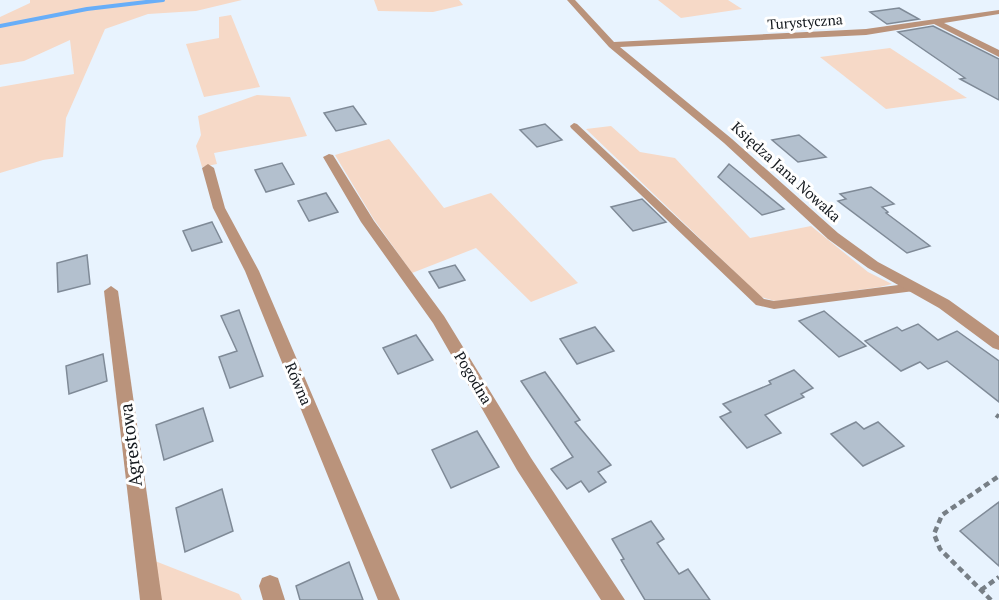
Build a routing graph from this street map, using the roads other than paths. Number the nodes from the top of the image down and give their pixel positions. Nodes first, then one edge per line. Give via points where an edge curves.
1 (571, 0) edge
2 (999, 12) edge
3 (934, 21) junction
4 (612, 45) junction
5 (999, 54) edge
6 (574, 126) dead end
7 (329, 157) dead end
8 (208, 168) dead end
9 (914, 287) junction
10 (111, 291) dead end
11 (999, 344) edge
12 (152, 600) edge
13 (388, 600) edge
14 (614, 600) edge

1 - 4 street, Księdza Jana Nowaka
2 - 3 street, Turystyczna
3 - 4 street, Turystyczna via 866,32
3 - 5 street
4 - 9 street, Księdza Jana Nowaka via 728,141 833,236 873,265
6 - 9 lane via 760,302 774,305
7 - 14 street, Pogodna via 368,222 439,320 524,464
8 - 13 street, Równa via 219,208 252,271
9 - 11 street, Księdza Jana Nowaka via 944,303
10 - 12 street, Agrestowa

